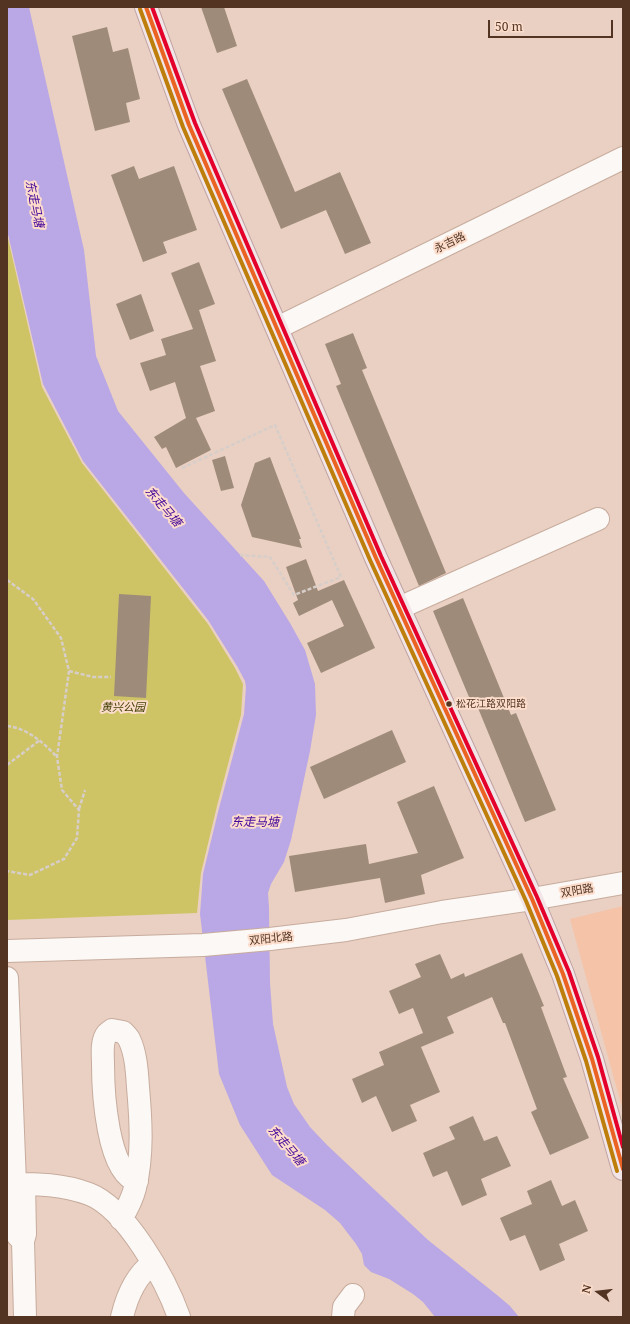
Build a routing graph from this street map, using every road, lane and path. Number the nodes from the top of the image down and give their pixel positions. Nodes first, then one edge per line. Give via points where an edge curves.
1 (146, 7) edge
2 (623, 158) edge
3 (278, 328) junction
4 (182, 468) dead end
5 (598, 519) dead end
6 (240, 555) dead end
7 (7, 580) edge
8 (399, 608) junction
9 (69, 671) junction
10 (111, 677) dead end
11 (7, 726) edge
12 (40, 740) junction
13 (57, 757) junction
14 (7, 765) edge
15 (85, 790) dead end
16 (79, 810) junction
17 (7, 871) edge
18 (623, 882) edge
19 (532, 899) junction
20 (7, 951) edge
21 (7, 978) edge
22 (623, 1169) edge
23 (137, 1181) junction
24 (15, 1184) edge
25 (121, 1219) junction
26 (153, 1263) junction
27 (353, 1295) dead end
28 (24, 1317) edge
29 (122, 1317) edge
30 (179, 1317) edge
31 (343, 1317) edge

1 - 3 main road via 189,125
2 - 3 street, 永吉路
3 - 8 main road
4 - 6 path via 275,425 342,577 294,595 270,557
5 - 8 street
7 - 9 path via 33,599 61,638
8 - 19 main road
9 - 10 path via 93,678
9 - 13 path
11 - 12 path via 14,726
12 - 13 path
12 - 14 path
13 - 16 path via 62,790
15 - 16 path
16 - 17 path via 78,838 64,859 30,875
18 - 19 street, 双阳路
19 - 20 street, 双阳北路 via 346,930 270,939 203,945
19 - 22 main road via 563,974 592,1059
21 - 24 street
23 - 23 street via 142,1133 137,1076 129,1038 123,1032 112,1030 104,1041 103,1052 107,1125 115,1154 127,1176
23 - 25 street via 131,1202
24 - 25 street via 54,1185 90,1194 115,1211
24 - 28 street via 17,1235 23,1241
25 - 26 street
26 - 29 street via 139,1275 133,1285
26 - 30 street
27 - 31 street via 344,1307

